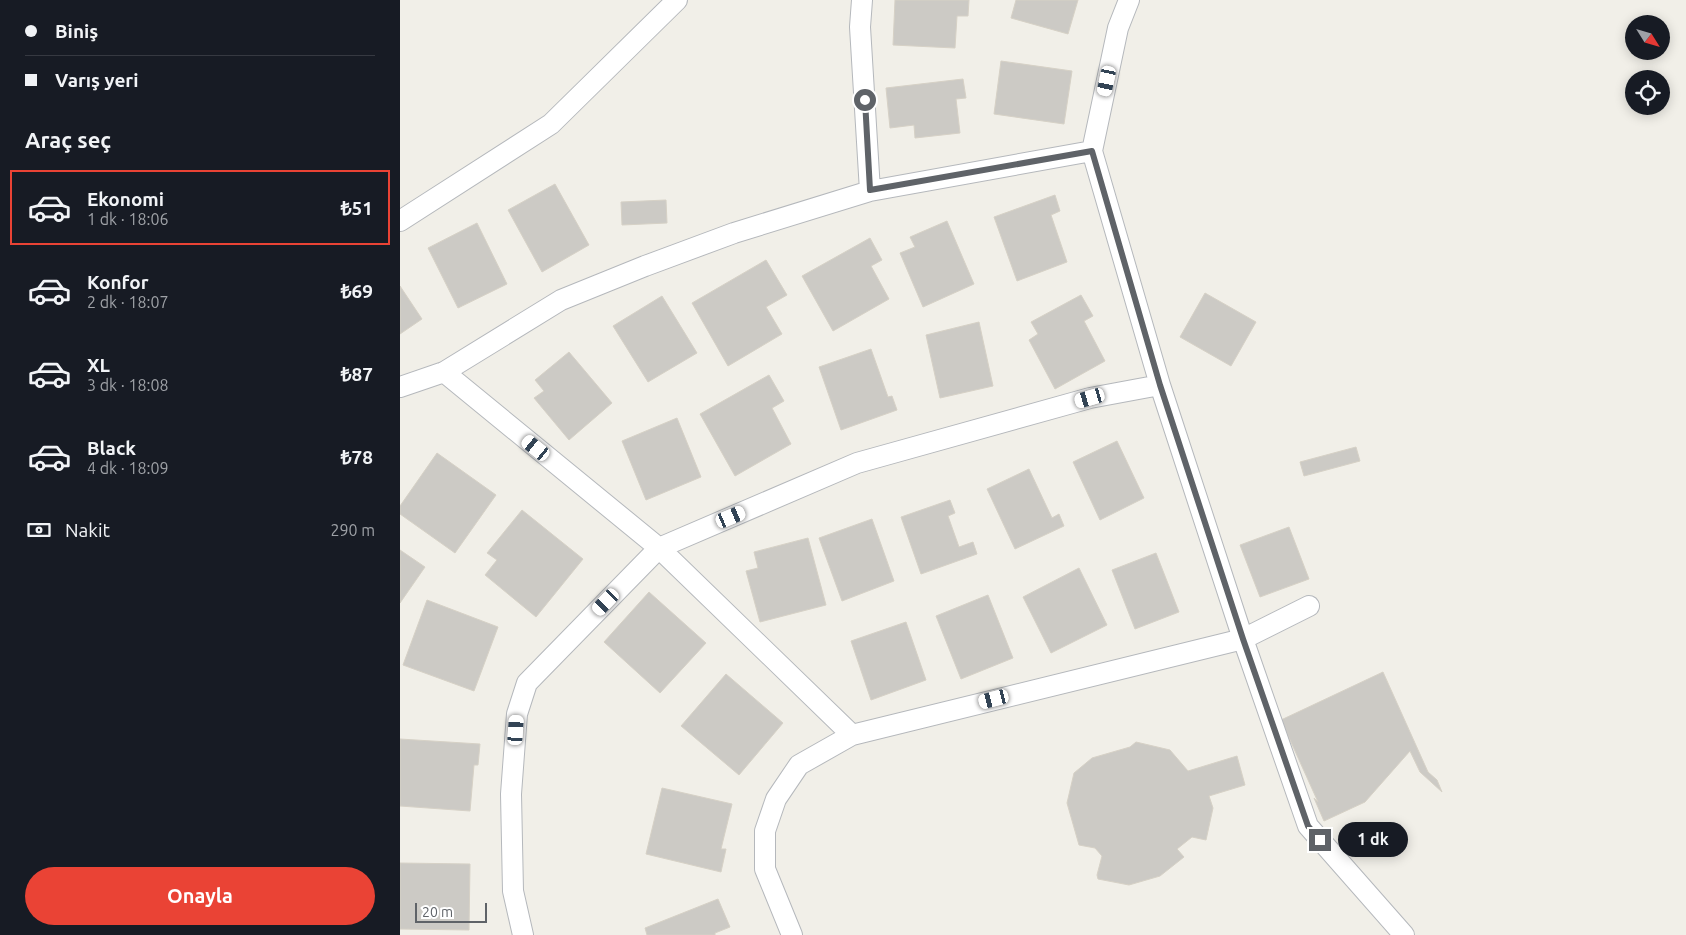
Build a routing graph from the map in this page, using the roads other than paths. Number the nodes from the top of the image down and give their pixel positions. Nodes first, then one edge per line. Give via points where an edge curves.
1 (677, 0) edge
2 (862, 0) edge
3 (1129, 0) edge
4 (1092, 151) junction
5 (870, 190) junction
6 (400, 220) edge
7 (444, 372) junction
8 (1160, 385) junction
9 (400, 388) edge
10 (659, 548) junction
11 (1310, 606) dead end
12 (1243, 639) junction
13 (852, 735) junction
14 (523, 935) edge
15 (792, 935) edge
16 (1404, 935) edge

1 - 6 street via 551,124
2 - 5 street via 860,27
3 - 4 street via 1118,28
4 - 5 street
4 - 8 street
5 - 7 street via 734,233 561,300
7 - 9 street
7 - 10 street
8 - 10 street via 1090,398 857,463
8 - 12 street
10 - 13 street
10 - 14 street via 527,683 517,714 511,794 513,891
11 - 12 street
12 - 13 street
12 - 16 street via 1308,826
13 - 15 street via 799,765 776,799 765,831 764,869

